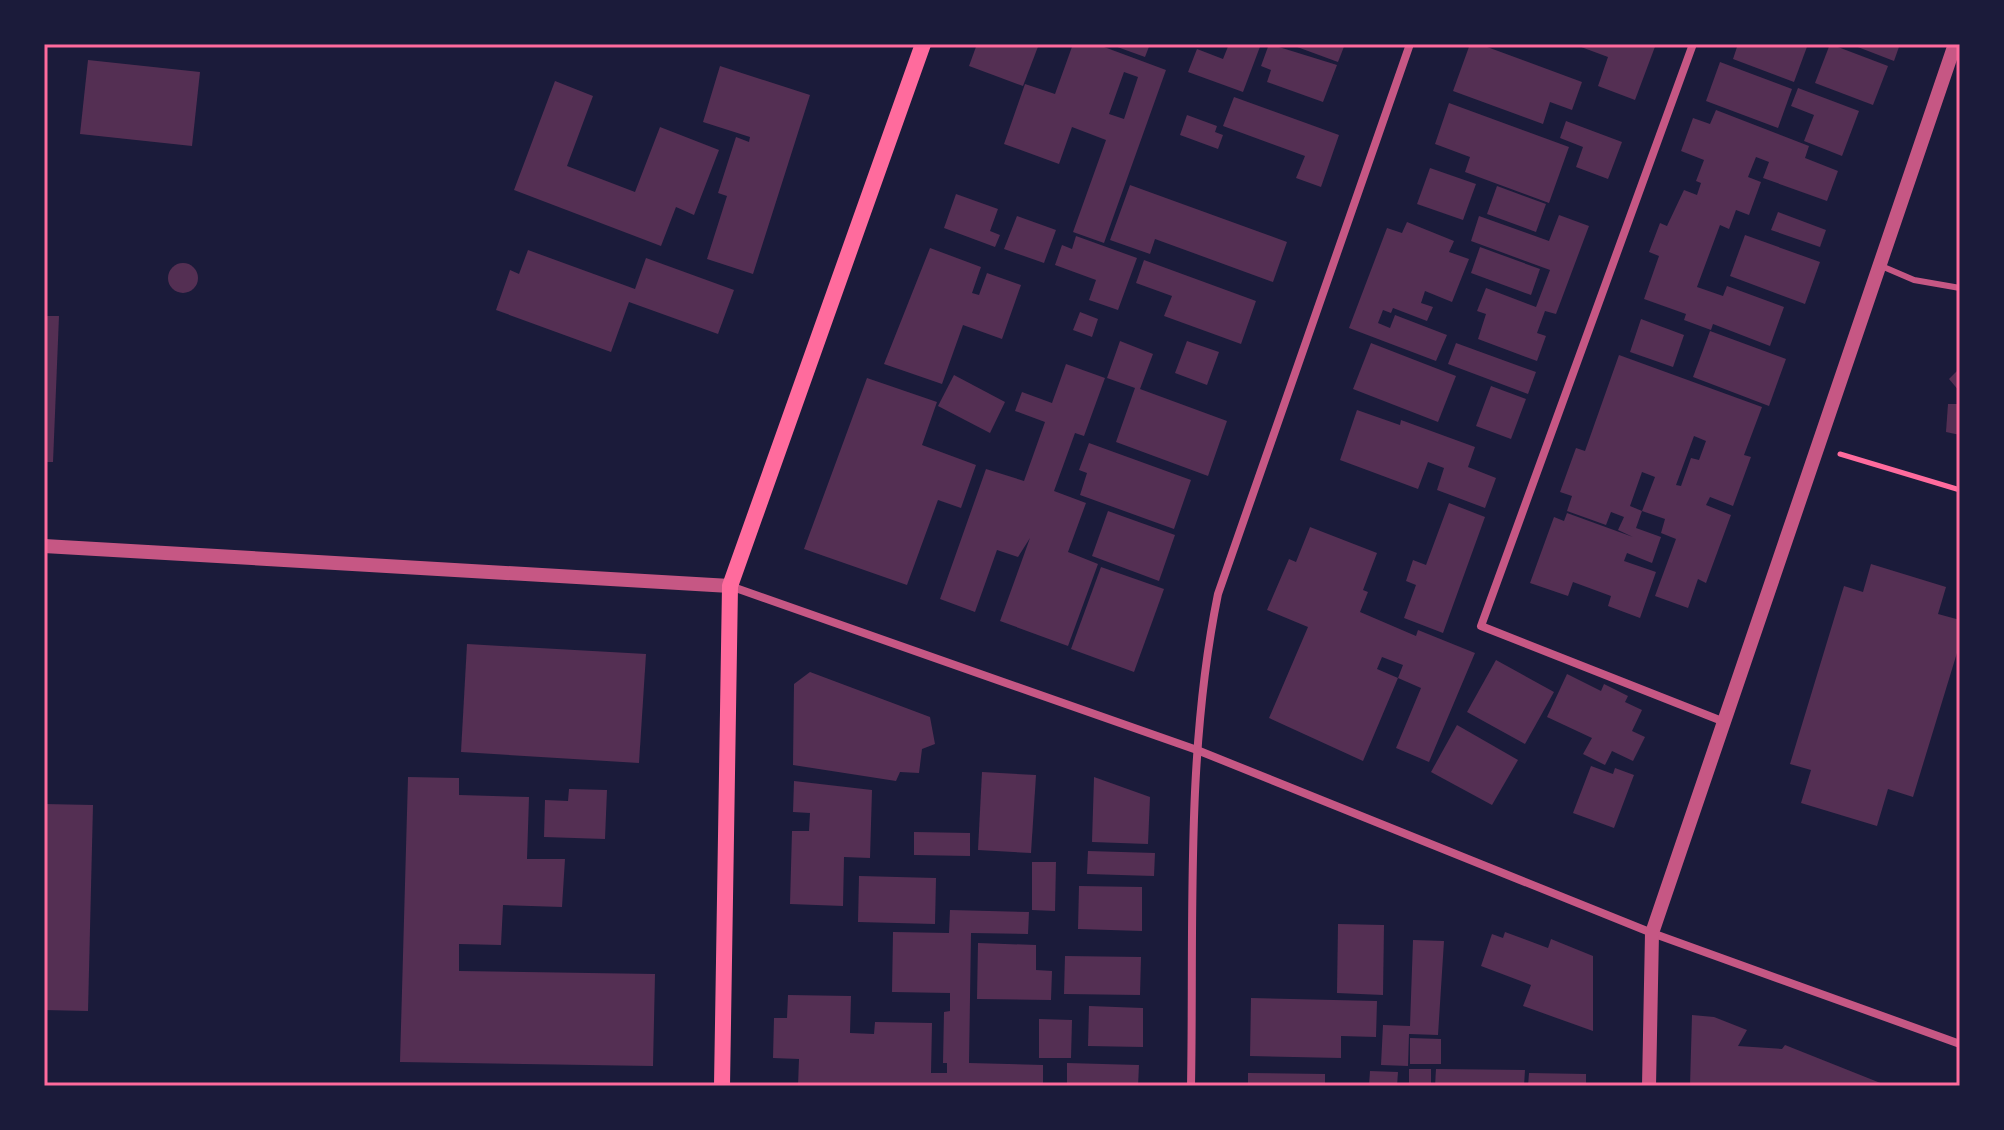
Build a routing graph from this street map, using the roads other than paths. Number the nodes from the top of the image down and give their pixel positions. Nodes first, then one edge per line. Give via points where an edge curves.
1 (923, 44) edge
2 (1410, 44) edge
3 (1693, 44) edge
4 (1955, 44) edge
5 (1879, 265) junction
6 (1960, 288) edge
7 (44, 546) edge
8 (730, 586) junction
9 (1722, 721) junction
10 (1197, 750) junction
11 (1652, 933) junction
12 (1960, 1044) edge
13 (722, 1086) edge
14 (1191, 1086) edge
15 (1649, 1086) edge

1 - 8 main road
2 - 10 street via 1218,594 1203,669
3 - 9 street via 1481,626
4 - 5 street
5 - 6 lane via 1914,280
5 - 9 street
7 - 8 street
8 - 10 street
8 - 13 main road
9 - 11 street
10 - 11 street
10 - 14 street
11 - 12 street
11 - 15 street

